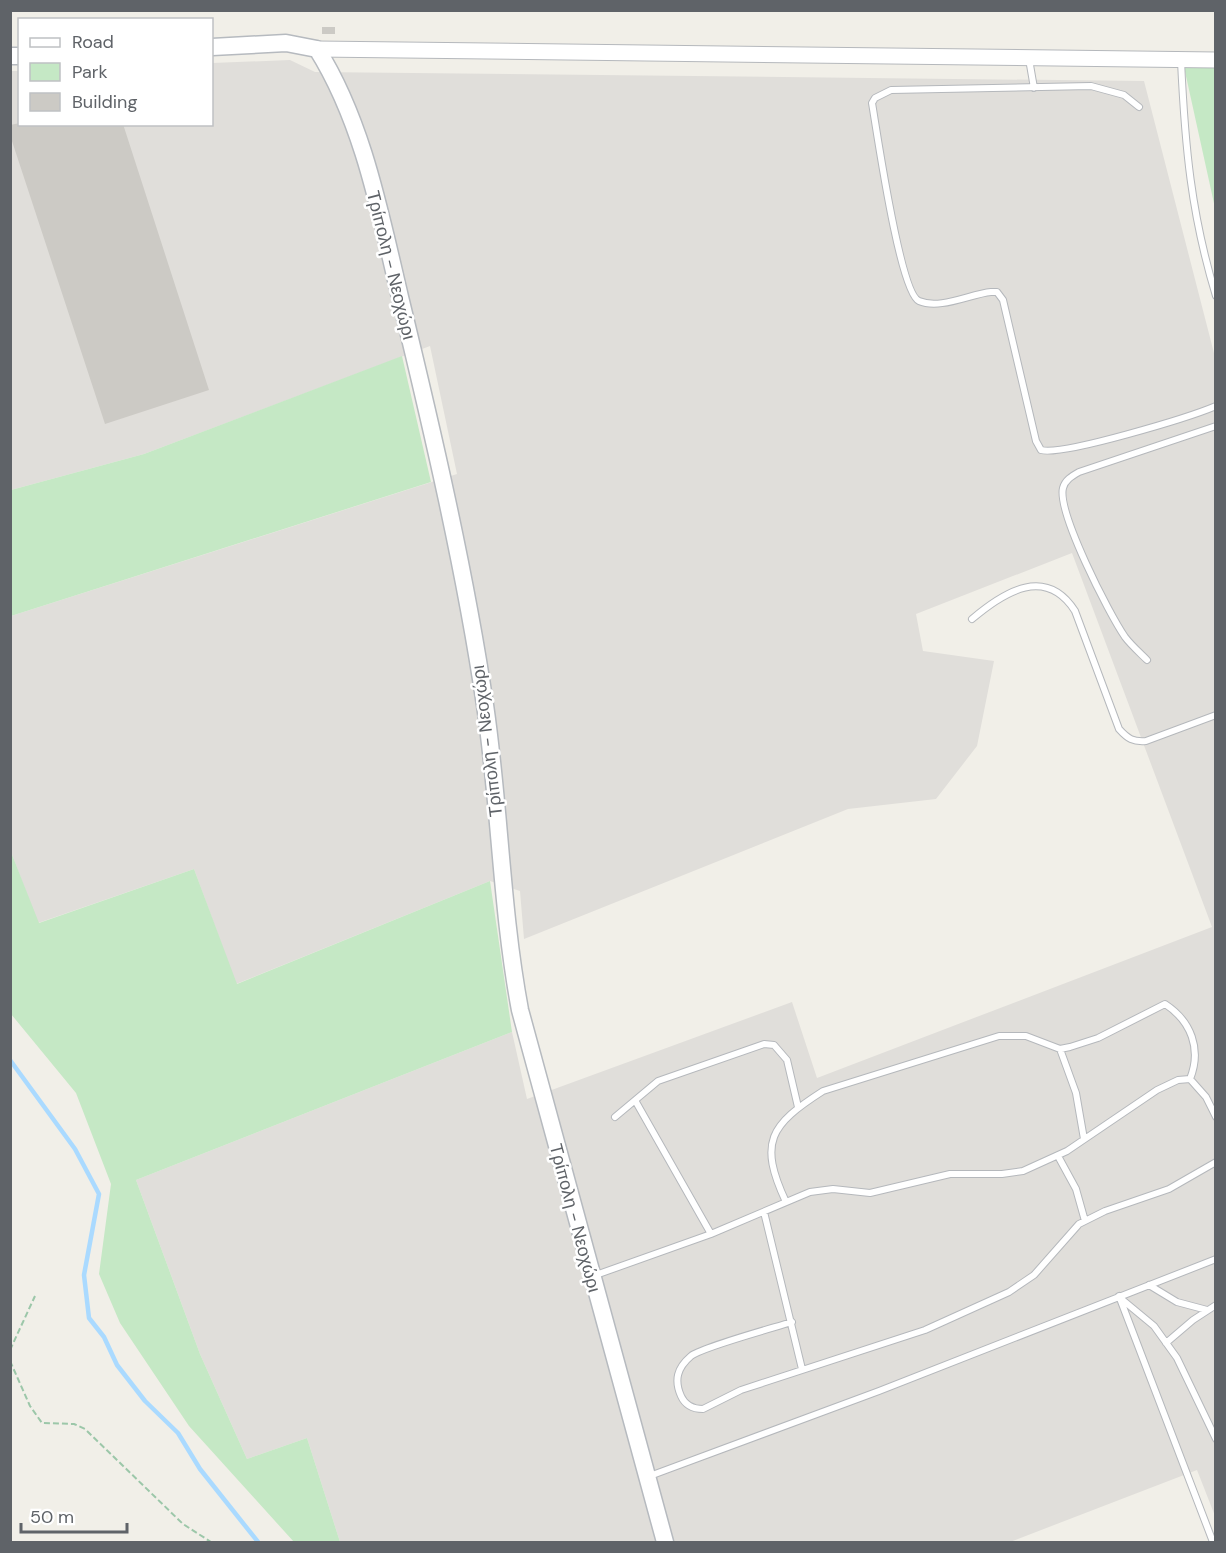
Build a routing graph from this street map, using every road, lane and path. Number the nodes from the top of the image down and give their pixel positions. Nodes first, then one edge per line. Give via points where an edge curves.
1 (213, 47) edge
2 (317, 48) junction
3 (1029, 58) junction
4 (1181, 60) junction
5 (1215, 60) edge
6 (1034, 88) junction
7 (1139, 107) dead end
8 (1215, 296) edge
9 (1215, 406) edge
10 (1215, 426) edge
11 (972, 619) dead end
12 (1147, 660) dead end
13 (1215, 715) edge
14 (1060, 1048) junction
15 (1190, 1079) junction
16 (636, 1102) junction
17 (798, 1107) junction
18 (615, 1117) dead end
19 (1215, 1117) edge
20 (1084, 1139) junction
21 (1058, 1156) junction
22 (1215, 1162) edge
23 (786, 1202) junction
24 (764, 1212) junction
25 (1085, 1221) junction
26 (711, 1234) junction
27 (1215, 1259) edge
28 (592, 1276) junction
29 (1149, 1285) junction
30 (35, 1296) dead end
31 (1119, 1296) junction
32 (1215, 1305) edge
33 (1207, 1310) junction
34 (792, 1322) junction
35 (1166, 1342) junction
36 (10, 1350) edge
37 (10, 1361) edge
38 (802, 1369) junction
39 (1215, 1438) edge
40 (647, 1478) junction
41 (211, 1542) edge
42 (665, 1542) edge
43 (1213, 1542) edge

1 - 2 main road via 286,43
2 - 3 street
2 - 28 main road, Τρίπολη - Νεοχώρι via 337,81 359,142 411,341 482,687 506,926 518,1000
3 - 4 street
3 - 6 lane
4 - 5 street
4 - 8 lane via 1191,192
6 - 7 lane via 1103,87 1124,94
6 - 9 lane via 891,90 875,98 872,104 902,267 911,294 916,300 930,303 997,292 1008,314 1041,450 1049,452 1086,444 1193,416
10 - 12 lane via 1079,472 1063,487 1067,518 1089,569 1125,637
11 - 13 lane via 990,603 1026,587 1047,586 1066,597 1075,611 1119,729 1127,738 1146,741
14 - 15 lane via 1098,1038 1165,1004 1181,1017 1192,1035 1195,1061
14 - 17 lane via 1026,1036 999,1036 823,1091
14 - 20 lane via 1076,1093
15 - 19 lane via 1206,1097
15 - 20 lane via 1157,1090
16 - 17 lane via 658,1080 764,1044 774,1045 788,1060
16 - 18 lane
16 - 26 lane
17 - 23 lane via 771,1139 773,1168
20 - 21 lane
21 - 23 lane via 1023,1171 950,1174 870,1193 822,1190
21 - 25 lane via 1076,1189
22 - 25 lane via 1169,1190
23 - 24 lane
24 - 26 lane
24 - 34 lane
25 - 38 lane via 1059,1244 1034,1275 1009,1292 925,1330
26 - 28 lane
27 - 29 lane
28 - 40 main road, Τρίπολη - Νεοχώρι
29 - 31 lane
29 - 33 lane via 1177,1302
30 - 36 path
31 - 35 lane via 1154,1326
31 - 40 lane
31 - 43 lane
32 - 33 lane
33 - 35 lane
34 - 38 lane
34 - 38 lane via 693,1354 678,1372 676,1385 684,1401 703,1409 741,1390
35 - 39 lane
37 - 41 path via 42,1423 74,1424 85,1429 183,1524
40 - 42 main road, Τρίπολη - Νεοχώρι

